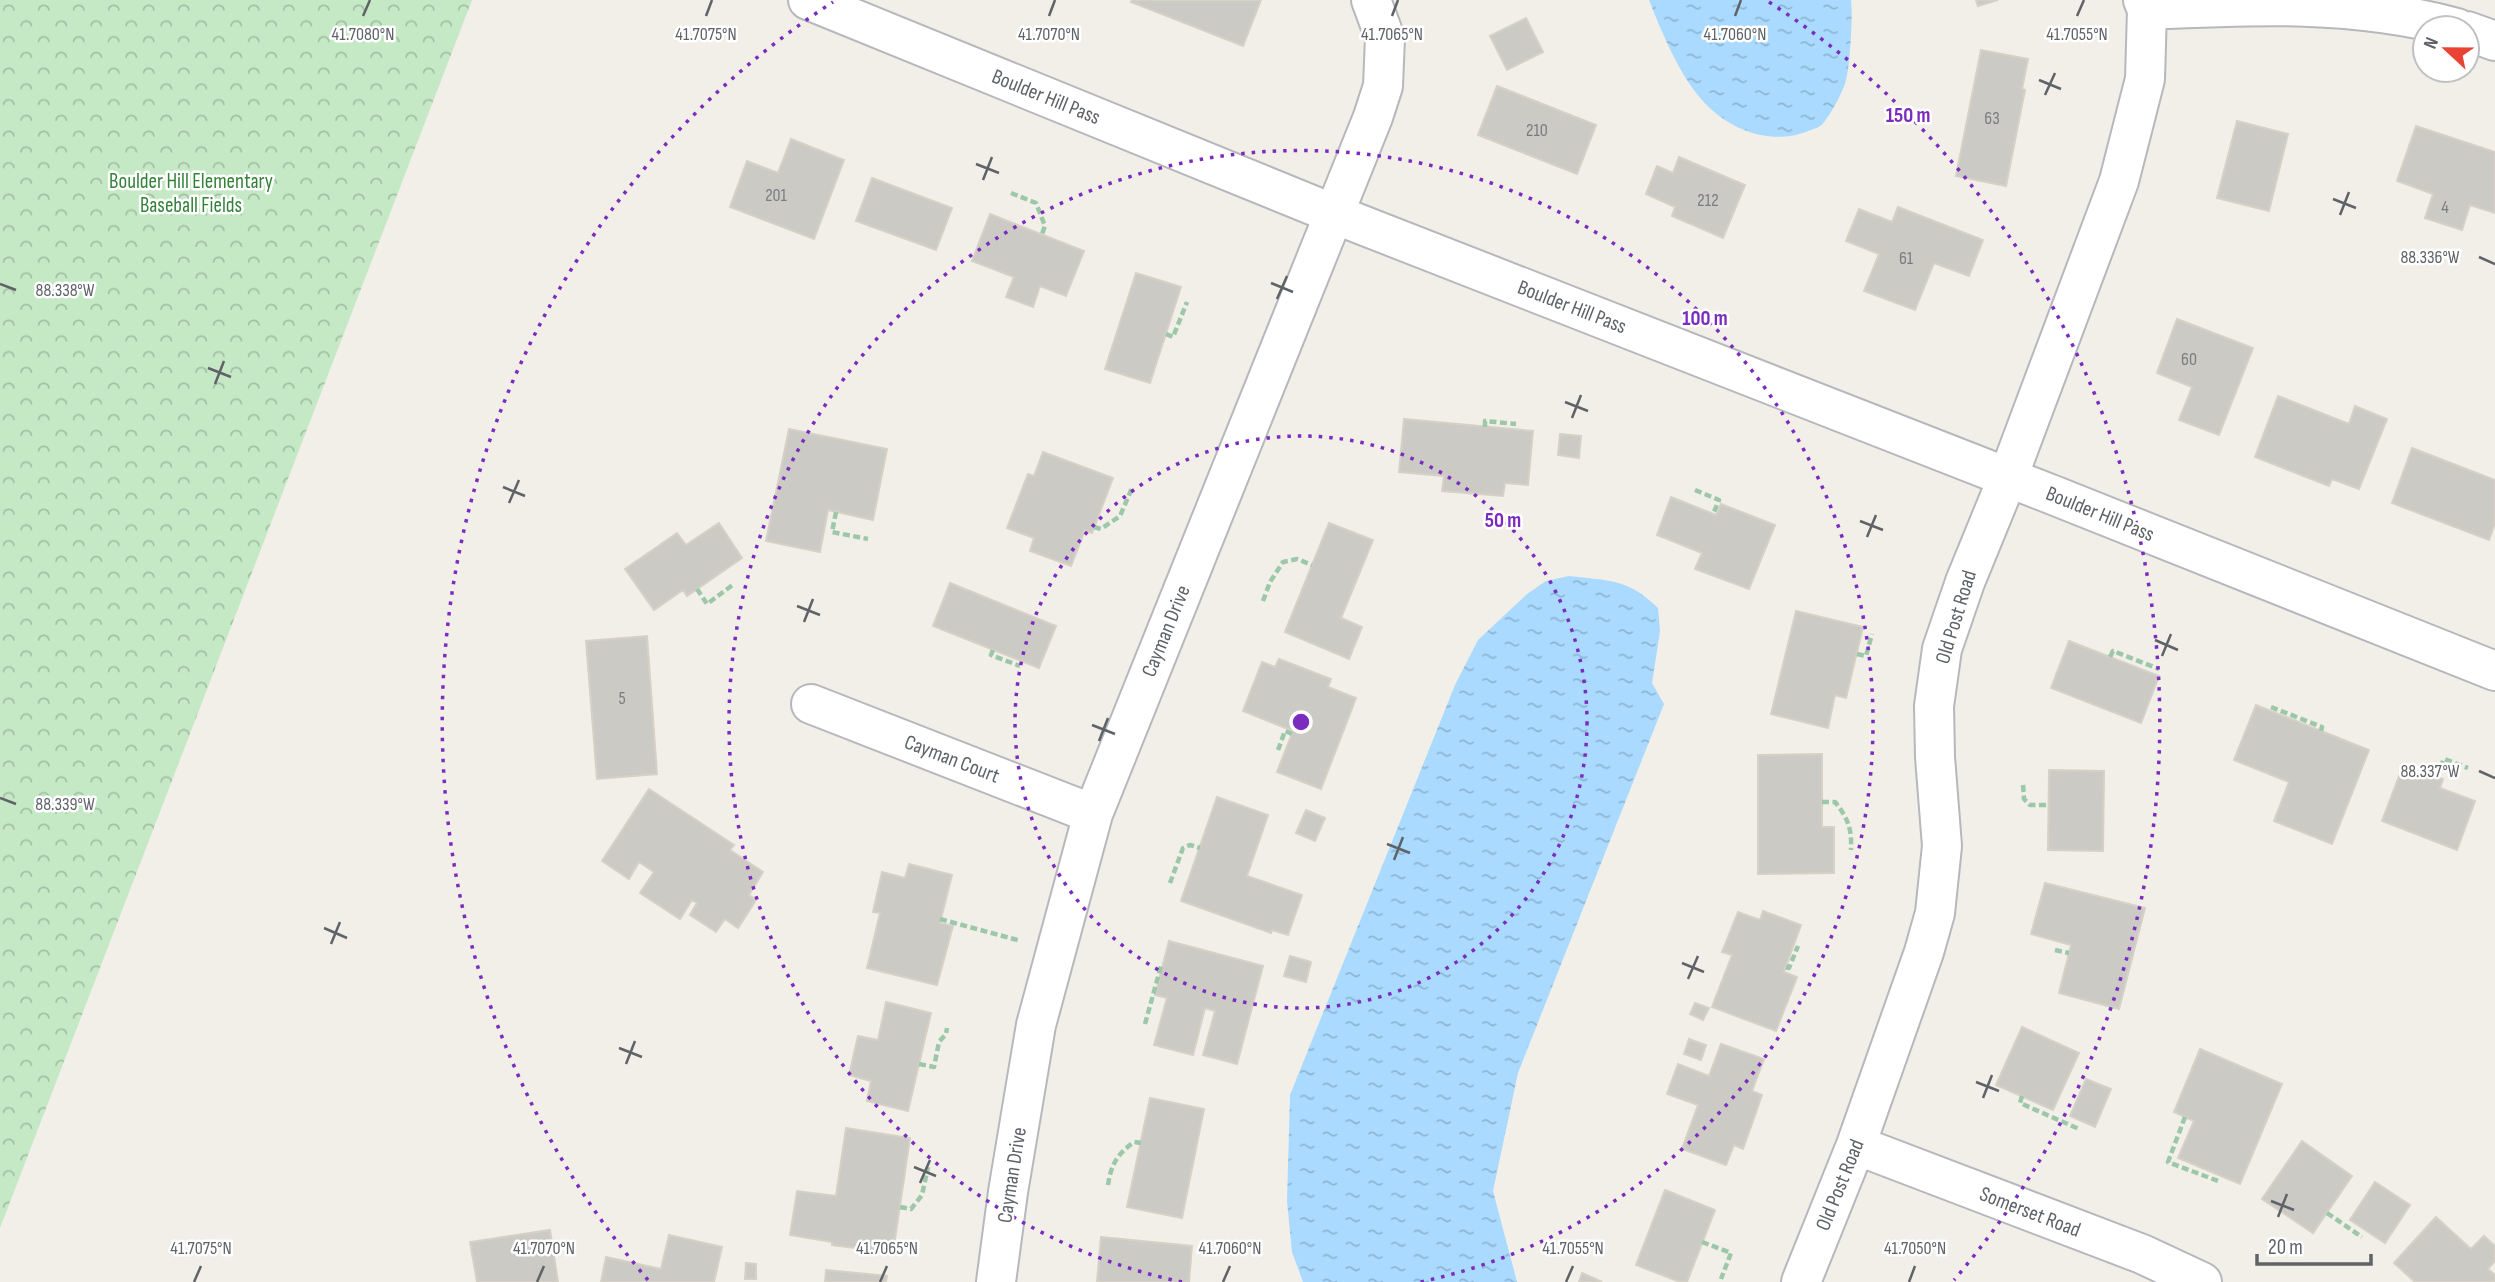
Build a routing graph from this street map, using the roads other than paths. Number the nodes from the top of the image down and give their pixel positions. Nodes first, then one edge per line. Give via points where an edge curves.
1 (808, 0) edge
2 (1371, 0) edge
3 (2145, 5) edge
4 (2411, 15) edge
5 (1334, 214) junction
6 (2008, 477) junction
7 (2495, 671) edge
8 (811, 704) dead end
9 (1093, 814) junction
10 (1856, 1145) junction
11 (996, 1282) edge
12 (1801, 1282) edge
13 (2202, 1282) edge

1 - 5 street, Boulder Hill Pass
2 - 5 street, Cayman Drive via 1385,38 1383,86
3 - 4 street via 2289,2
3 - 6 street, Old Post Road via 2145,79 2119,181
5 - 6 street, Boulder Hill Pass
5 - 9 street, Cayman Drive
6 - 7 street, Boulder Hill Pass
6 - 10 street, Old Post Road via 1942,649 1934,706 1942,846 1935,913
8 - 9 street, Cayman Court
9 - 11 street, Cayman Drive via 1036,1025
10 - 12 street, Old Post Road
10 - 13 street, Somerset Road via 2142,1254

